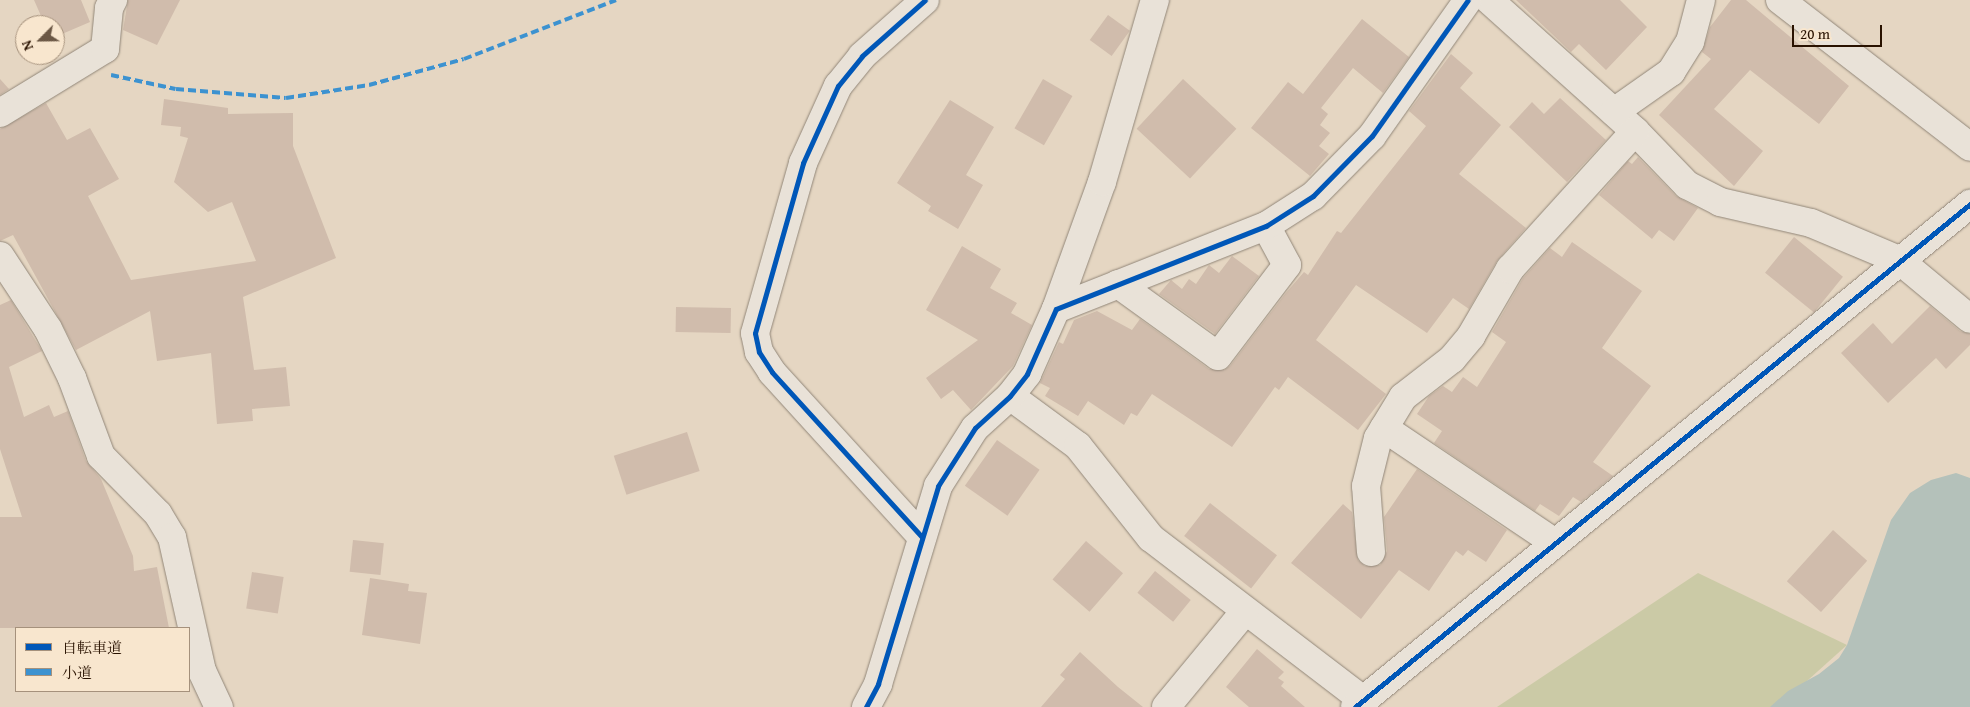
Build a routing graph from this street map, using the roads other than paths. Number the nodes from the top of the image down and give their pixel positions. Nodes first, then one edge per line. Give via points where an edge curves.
1 (113, 0) edge
2 (925, 0) edge
3 (1155, 0) edge
4 (1468, 0) edge
5 (1489, 0) edge
6 (1701, 0) edge
7 (1780, 0) edge
8 (1614, 112) junction
9 (0, 113) edge
10 (1635, 131) junction
11 (1970, 147) edge
12 (1970, 204) edge
13 (1266, 226) junction
14 (0, 256) edge
15 (1899, 260) junction
16 (1118, 284) junction
17 (1056, 309) junction
18 (1970, 319) edge
19 (1010, 396) junction
20 (1384, 428) junction
21 (922, 537) junction
22 (1555, 543) junction
23 (1371, 552) dead end
24 (1245, 611) junction
25 (1359, 704) edge
26 (219, 707) edge
27 (866, 707) edge
28 (1166, 707) edge

1 - 9 street via 109,8 105,49
2 - 21 street via 862,56 838,86 803,163 755,333 759,352 772,372
3 - 17 street via 1102,182
4 - 13 street via 1372,136 1313,196
5 - 8 street
6 - 8 street via 1690,42 1671,72
7 - 11 street
8 - 10 street
10 - 15 street via 1687,185 1720,202 1811,223
10 - 20 street via 1510,268 1471,336 1452,359 1403,396
12 - 15 street
13 - 16 street
13 - 16 street via 1287,265 1218,356
14 - 26 street via 48,329 72,378 101,456 158,514 172,537 202,671
15 - 18 street
15 - 22 street
16 - 17 street
17 - 19 street via 1027,374
19 - 21 street via 975,428 938,486
19 - 24 street via 1078,446 1151,538
20 - 22 street
20 - 23 street via 1378,438 1366,486
21 - 27 street via 878,684
22 - 25 street
24 - 25 street
24 - 28 street

